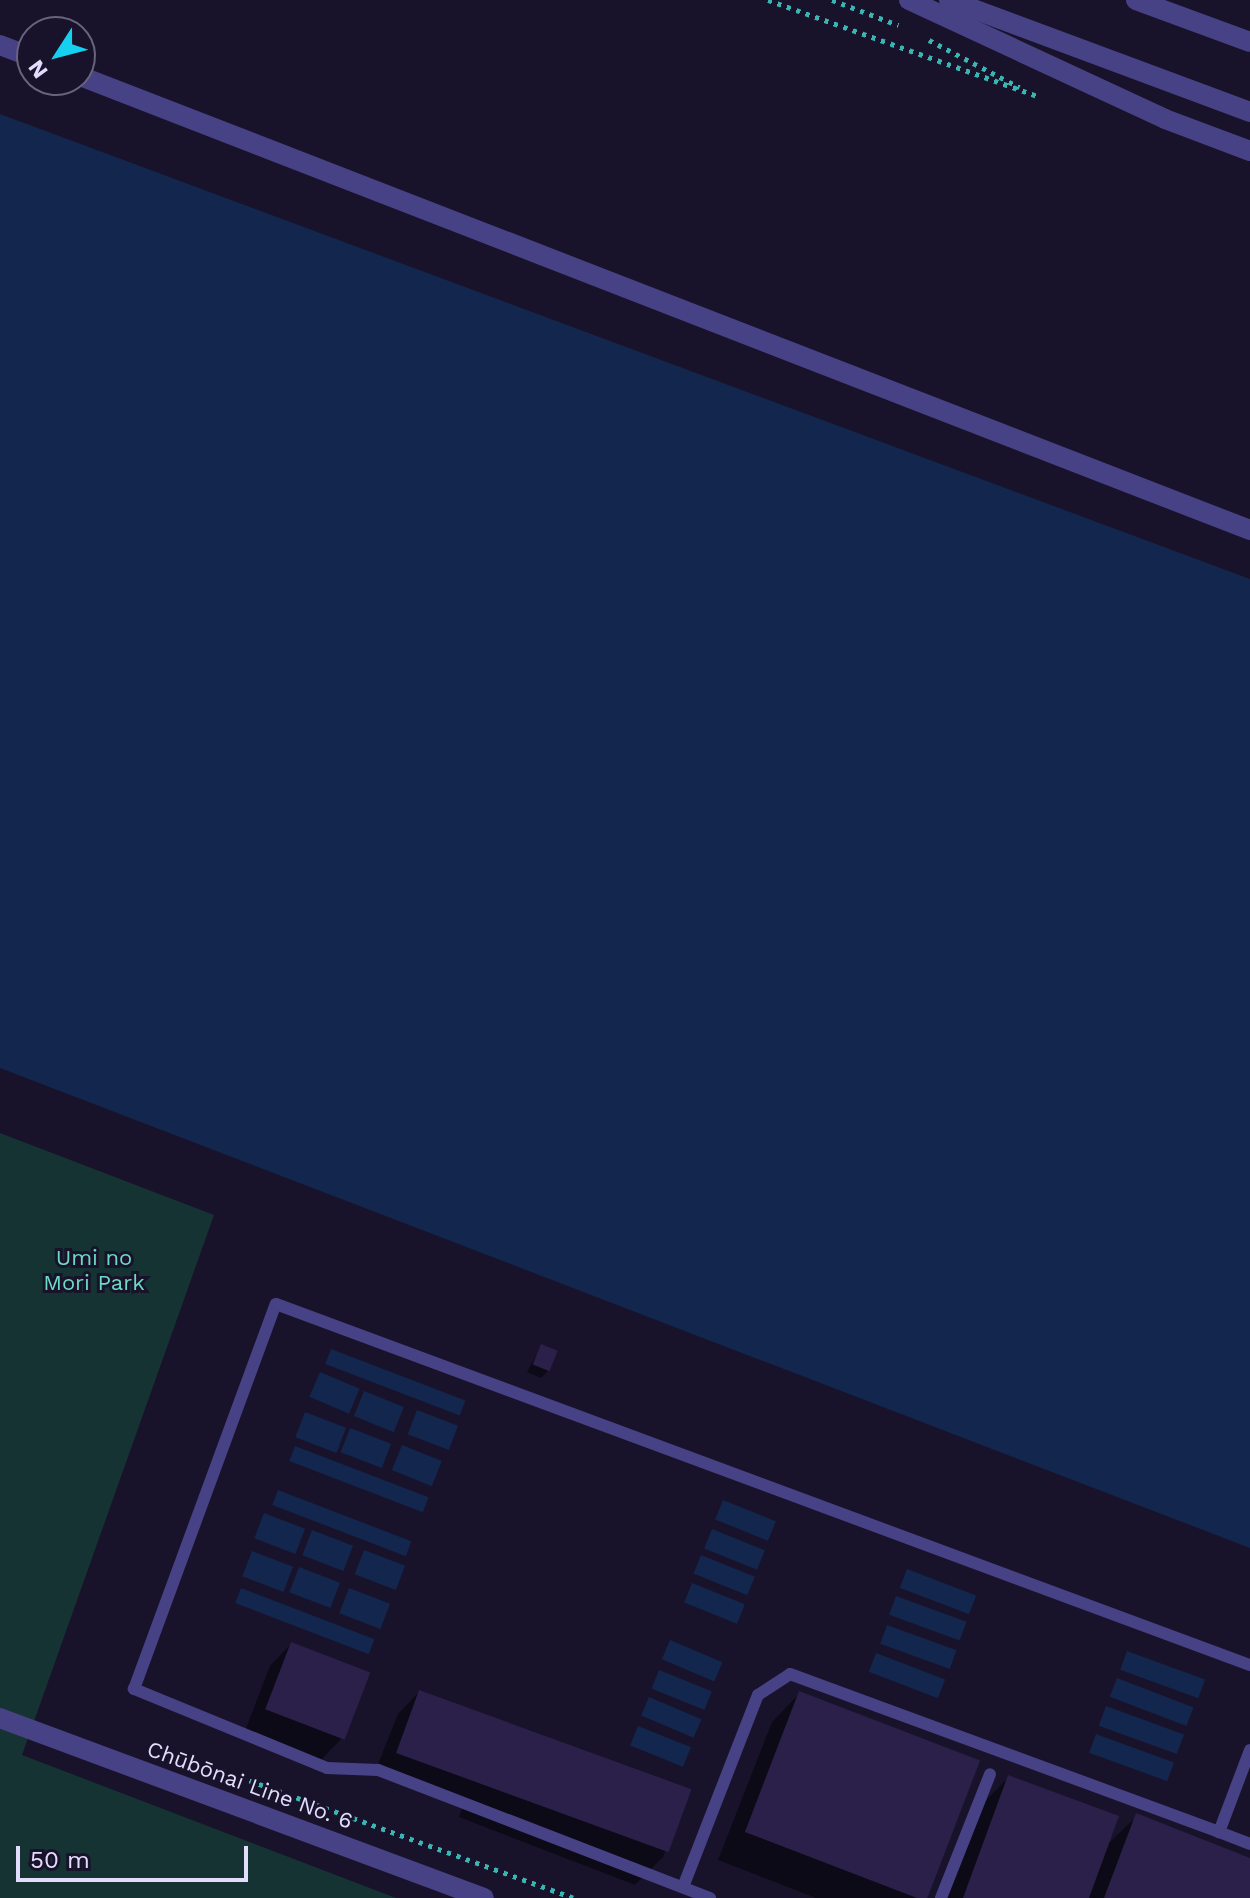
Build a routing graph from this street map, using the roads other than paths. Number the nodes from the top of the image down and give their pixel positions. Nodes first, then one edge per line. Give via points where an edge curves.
1 (909, 0) edge
2 (949, 0) edge
3 (1136, 0) edge
4 (1250, 42) edge
5 (96, 82) edge
6 (1250, 112) edge
7 (1250, 151) edge
8 (1250, 530) edge
9 (1250, 1665) edge
10 (0, 1718) edge
11 (1250, 1750) edge
12 (990, 1774) dead end
13 (1219, 1832) junction
14 (1250, 1844) edge
15 (683, 1887) junction
16 (484, 1898) edge
17 (710, 1898) edge
18 (941, 1898) edge

1 - 7 street via 1165,119
2 - 6 street
3 - 4 street
5 - 8 street
9 - 15 lane via 276,1304 134,1689 327,1768 378,1770
10 - 16 street, Chūbōnai Line No. 6
11 - 13 lane
12 - 18 lane
13 - 14 lane
13 - 15 lane via 790,1674 758,1695
15 - 17 lane

